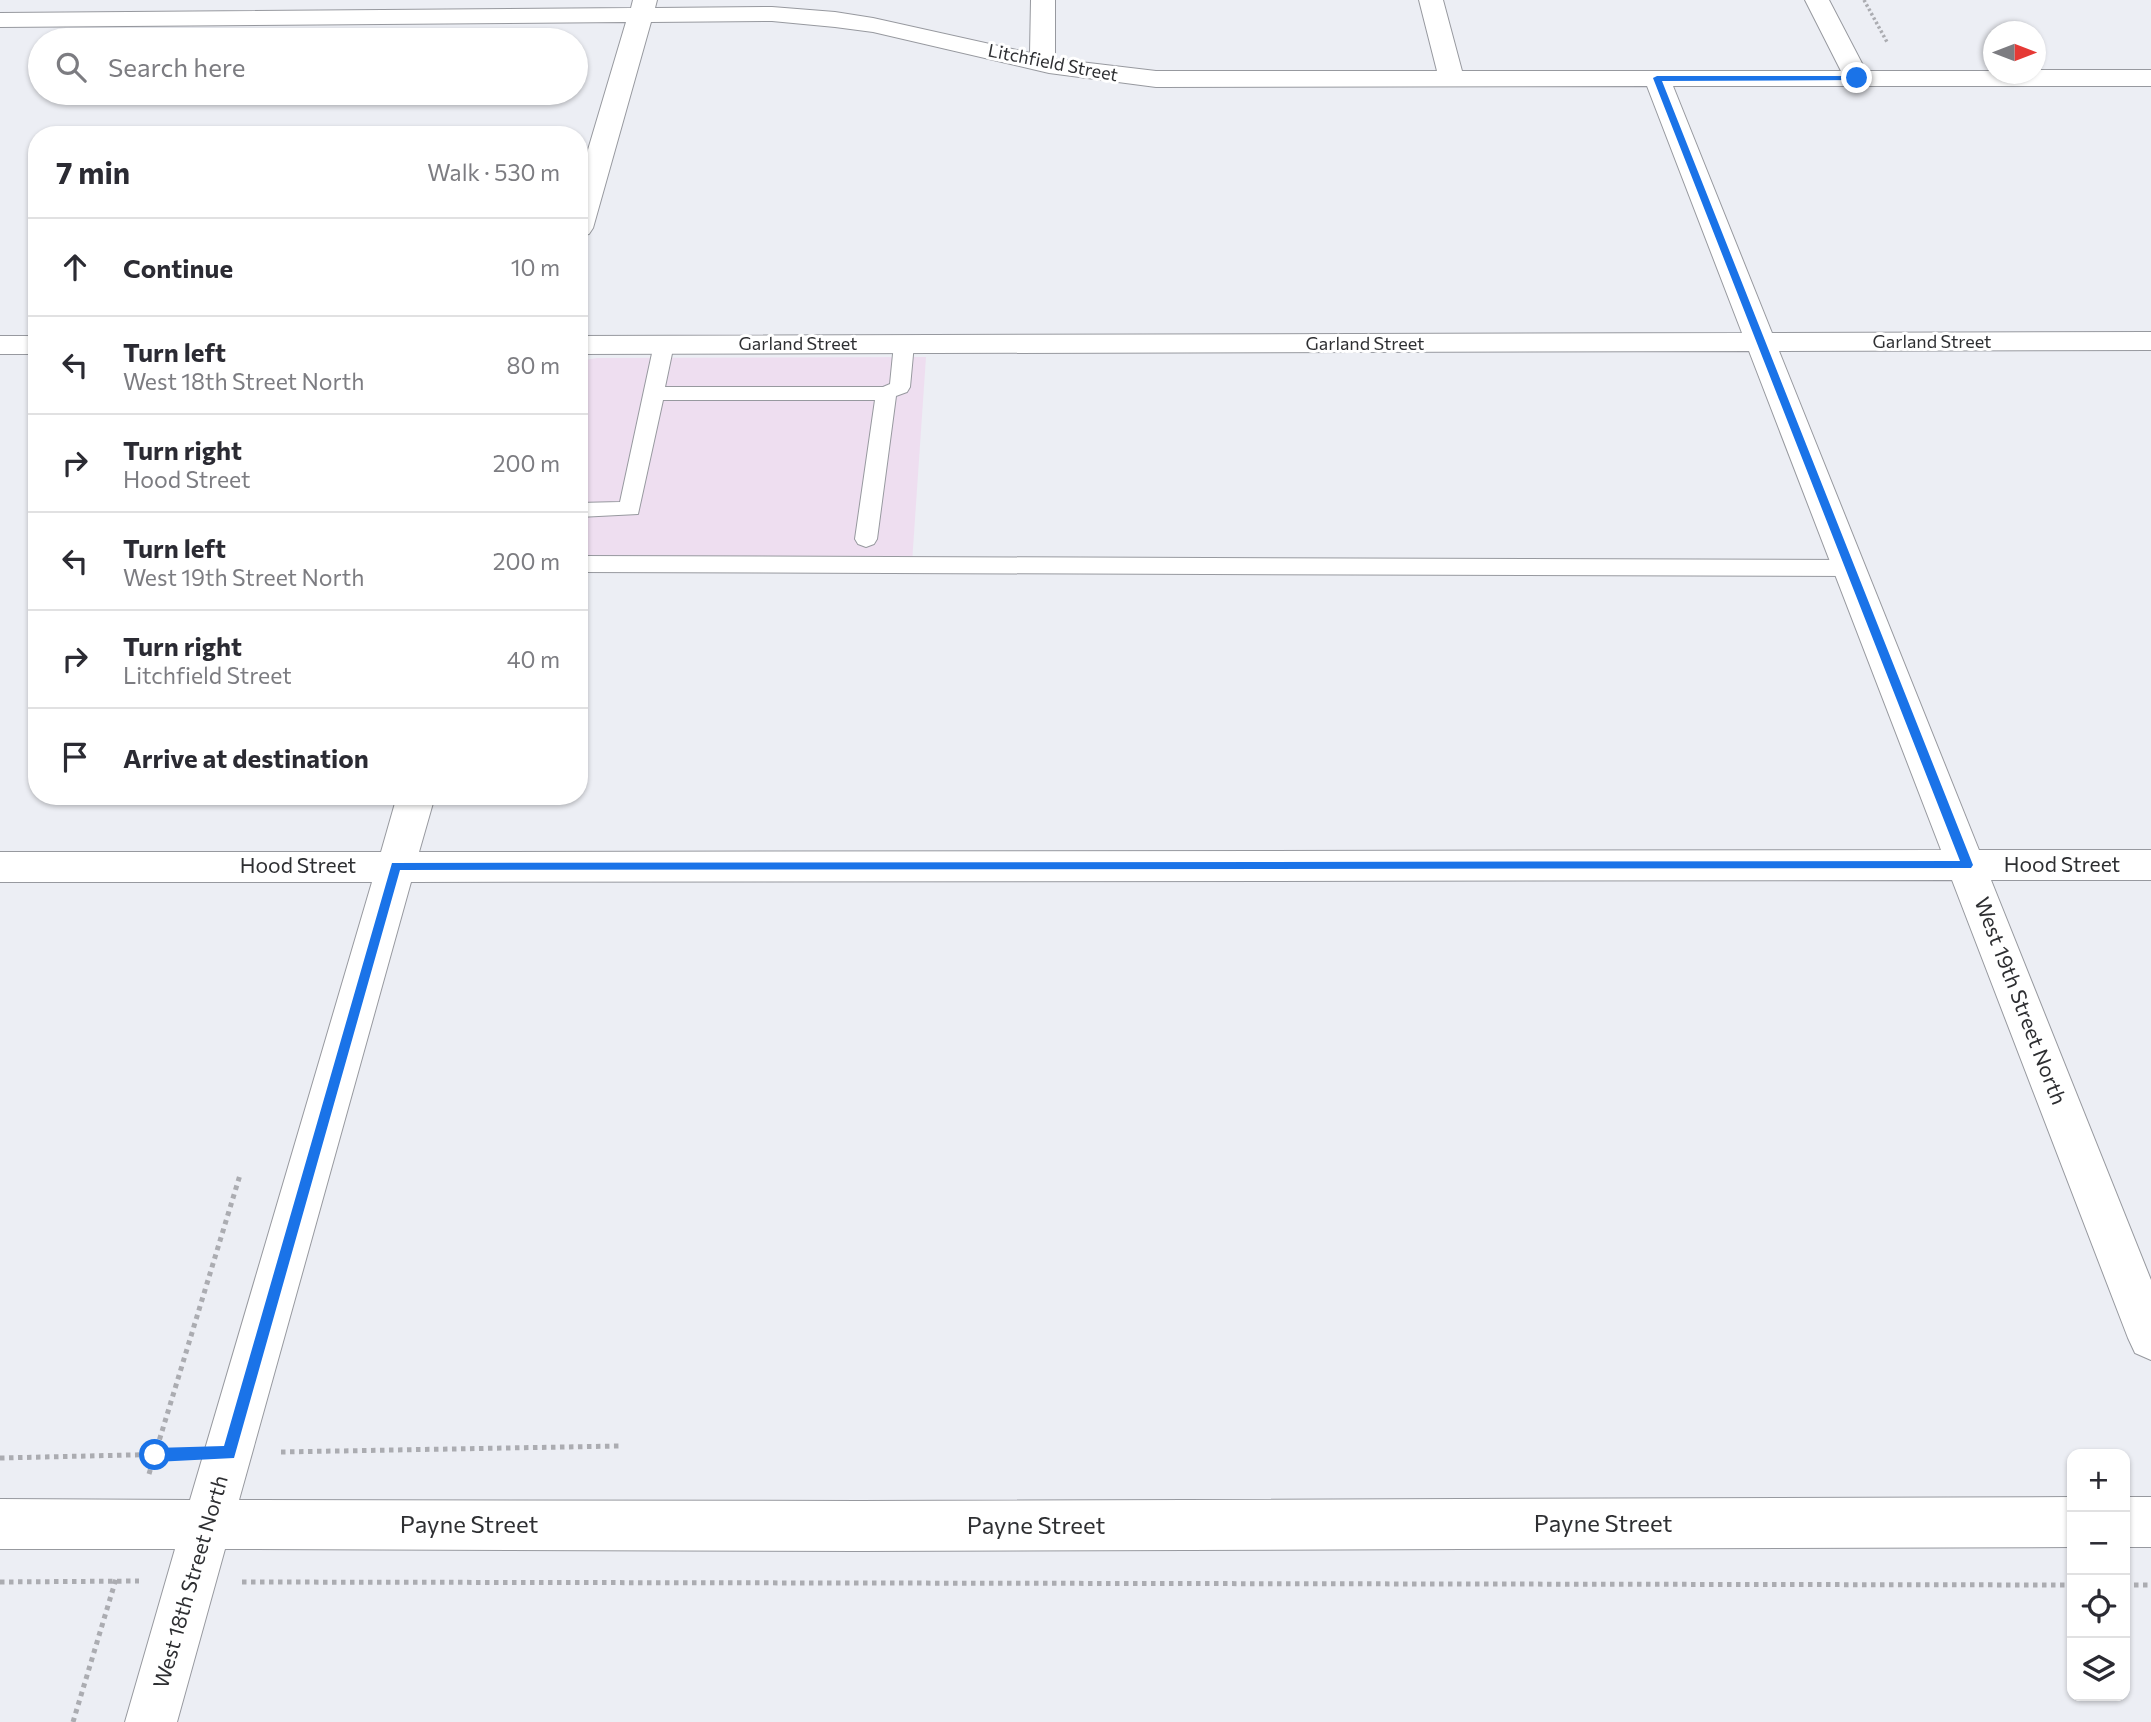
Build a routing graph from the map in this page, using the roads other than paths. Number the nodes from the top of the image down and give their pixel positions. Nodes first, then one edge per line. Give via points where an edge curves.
1 (1043, 0) edge
2 (1431, 0) edge
3 (1817, 0) edge
4 (643, 8) edge
5 (0, 20) edge
6 (1042, 63) junction
7 (1451, 78) junction
8 (1657, 78) junction
9 (1857, 78) junction
10 (2151, 78) edge
11 (588, 197) edge
12 (2151, 341) edge
13 (1763, 343) junction
14 (0, 345) edge
15 (28, 345) edge
16 (588, 345) edge
17 (664, 345) junction
18 (904, 345) junction
19 (886, 393) junction
20 (654, 394) junction
21 (588, 510) edge
22 (866, 540) dead end
23 (588, 564) edge
24 (1851, 568) junction
25 (413, 805) edge
26 (1967, 865) junction
27 (2151, 865) edge
28 (396, 866) junction
29 (0, 867) edge
30 (2151, 1338) edge
31 (2067, 1522) edge
32 (2130, 1522) edge
33 (2151, 1522) edge
34 (0, 1524) edge
35 (208, 1525) junction
36 (151, 1722) edge

1 - 6 street
2 - 7 street
3 - 9 street
4 - 5 street, Litchfield Street
4 - 6 street, Litchfield Street via 823,17
4 - 11 street
6 - 7 street, Litchfield Street via 1110,77 1156,79
7 - 8 street, Litchfield Street
8 - 9 street, Litchfield Street
8 - 13 street, West 19th Street North
9 - 10 street, Litchfield Street
12 - 13 street, Garland Street
13 - 18 street, Garland Street
13 - 24 street, West 19th Street North
14 - 15 street
16 - 17 street, Garland Street
17 - 18 street, Garland Street
17 - 20 lane
18 - 19 lane via 900,387
19 - 20 lane
19 - 22 lane
20 - 21 lane via 630,509
23 - 24 lane
24 - 26 street, West 19th Street North
25 - 28 street, West 18th Street North
26 - 27 street, Hood Street
26 - 28 street, Hood Street
26 - 30 street, West 19th Street North
28 - 29 street, Hood Street
28 - 35 street, West 18th Street North
31 - 35 street, Payne Street
32 - 33 street
34 - 35 street, Payne Street
35 - 36 street, West 18th Street North

